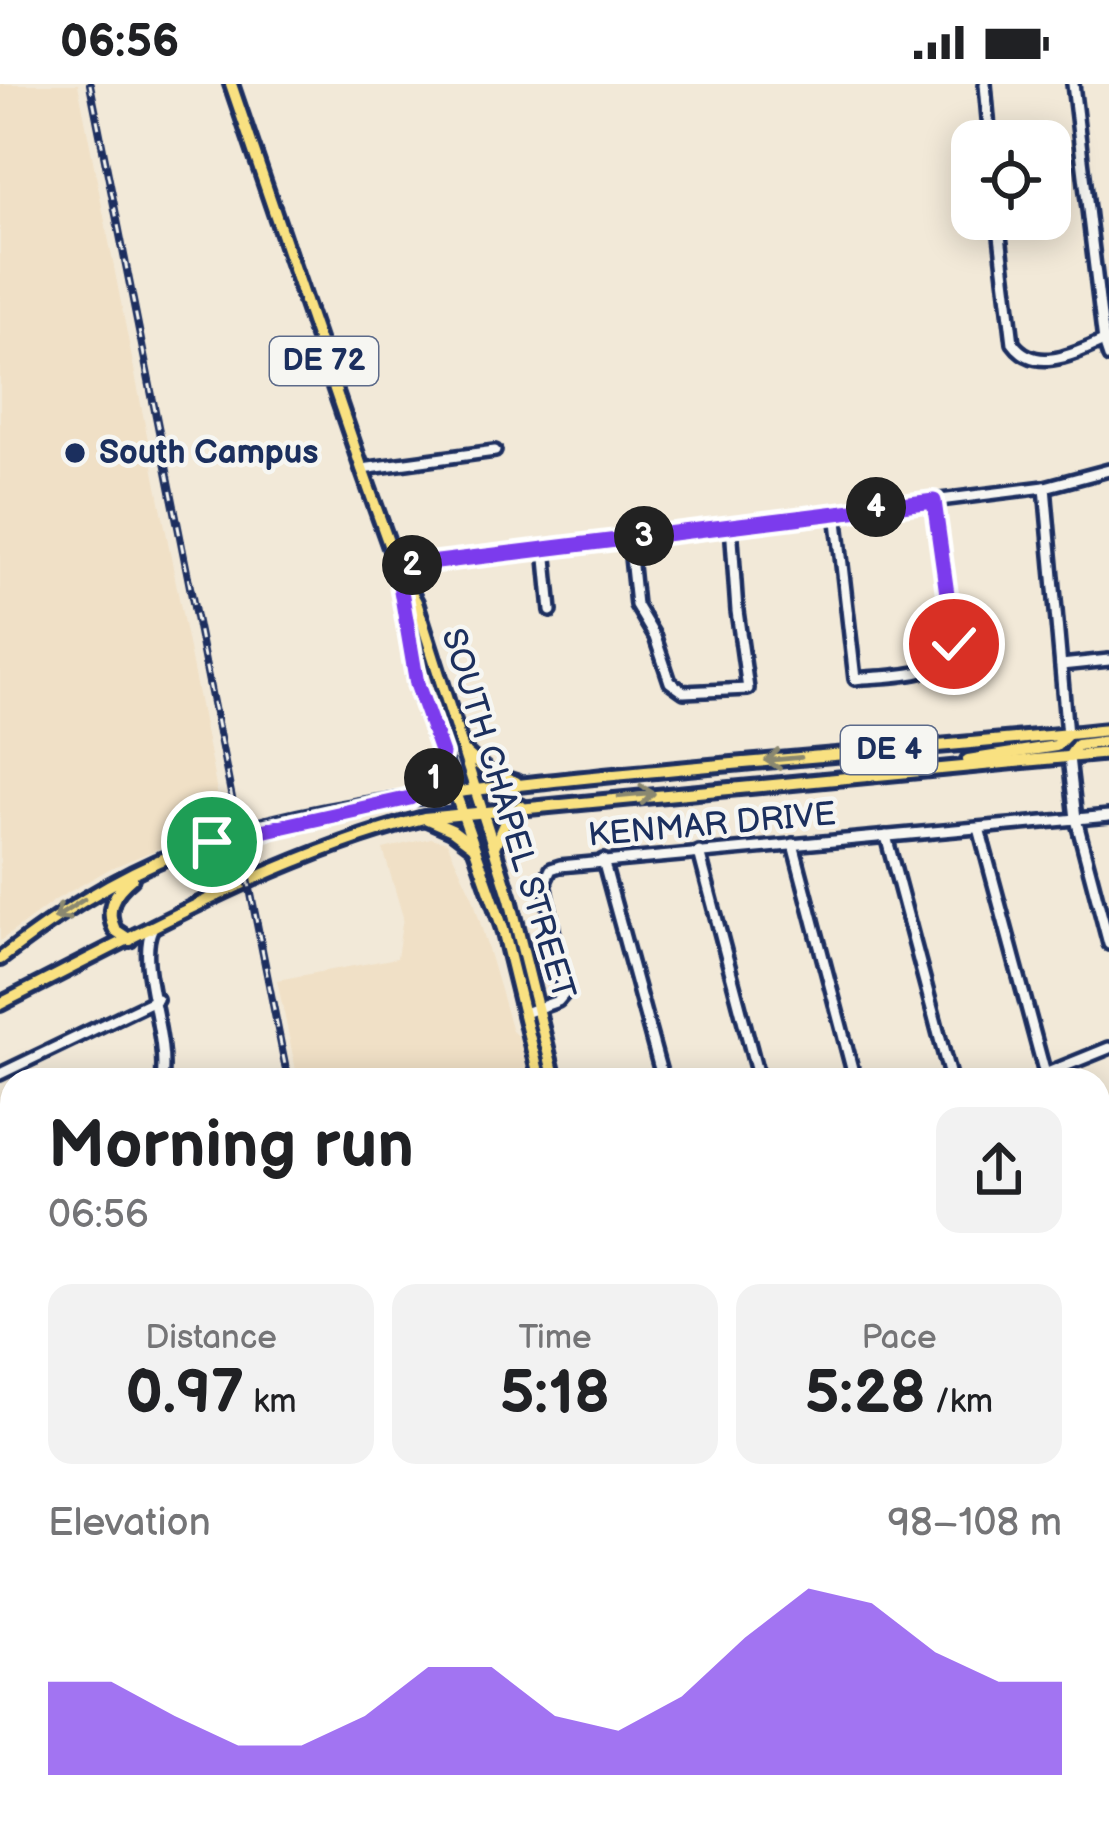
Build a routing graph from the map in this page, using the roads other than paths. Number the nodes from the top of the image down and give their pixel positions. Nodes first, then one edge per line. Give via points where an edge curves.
1 (231, 84) edge
2 (985, 84) edge
3 (1073, 84) edge
4 (988, 120) edge
5 (1001, 240) edge
6 (1106, 340) edge
7 (1109, 357) edge
8 (496, 451) dead end
9 (362, 469) junction
10 (1109, 470) edge
11 (1045, 488) junction
12 (934, 501) junction
13 (836, 512) junction
14 (731, 525) junction
15 (629, 537) junction
16 (545, 548) junction
17 (397, 567) junction
18 (551, 611) dead end
19 (1109, 660) edge
20 (1060, 665) junction
21 (1109, 730) edge
22 (1067, 735) junction
23 (1109, 741) edge
24 (461, 748) junction
25 (1109, 753) edge
26 (442, 754) junction
27 (1069, 757) junction
28 (942, 768) junction
29 (525, 784) junction
30 (475, 789) junction
31 (455, 791) junction
32 (410, 798) junction
33 (521, 806) junction
34 (482, 810) junction
35 (462, 812) junction
36 (1109, 816) edge
37 (424, 818) junction
38 (1076, 819) junction
39 (979, 828) junction
40 (886, 836) junction
41 (793, 844) junction
42 (494, 847) junction
43 (475, 848) junction
44 (699, 852) junction
45 (604, 860) junction
46 (143, 868) junction
47 (152, 928) junction
48 (130, 940) junction
49 (1109, 944) edge
50 (145, 954) junction
51 (0, 959) edge
52 (157, 999) junction
53 (0, 1004) edge
54 (538, 1009) junction
55 (524, 1013) junction
56 (1109, 1048) edge
57 (13, 1068) edge
58 (164, 1068) edge
59 (537, 1068) edge
60 (552, 1068) edge
61 (660, 1068) edge
62 (756, 1068) edge
63 (852, 1068) edge
64 (948, 1068) edge
65 (1043, 1068) edge
66 (1060, 1068) edge

1 - 9 main road, SOUTH CHAPEL STREET / DE 72
2 - 4 street
3 - 6 street
5 - 6 street via 1013,343 1022,356 1062,357
6 - 7 street
8 - 9 street
9 - 17 main road, SOUTH CHAPEL STREET / DE 72
10 - 11 street
11 - 12 street
11 - 20 street
12 - 13 street
12 - 13 street via 952,654 936,668 855,679
13 - 14 street
14 - 15 street
14 - 15 street via 748,688 684,692 670,682 636,605
15 - 16 street
16 - 17 street
16 - 18 street
17 - 24 main road, SOUTH CHAPEL STREET / DE 72 via 416,602
17 - 26 main road, SOUTH CHAPEL STREET / DE 72 via 417,684
19 - 20 street
20 - 22 street
21 - 22 main road, DE 4
22 - 28 main road via 1056,746
22 -> 29 main road, DE 4
23 - 27 main road via 1077,745
24 - 29 main road via 490,774
24 - 30 main road, SOUTH CHAPEL STREET / DE 72
25 - 27 main road, DE 4
26 - 31 main road, SOUTH CHAPEL STREET / DE 72
26 - 32 main road via 434,778
27 - 28 main road, DE 4
27 - 38 street
33 -> 28 main road, DE 4
29 - 30 main road, DE 4
30 - 31 main road, DE 4
30 - 34 main road, SOUTH CHAPEL STREET / DE 72
31 - 32 main road, DE 4
31 - 35 main road, SOUTH CHAPEL STREET / DE 72
32 - 46 main road, DE 4 via 238,834
33 - 34 main road, DE 4
33 - 42 main road
34 - 35 main road, DE 4
34 - 42 main road, SOUTH CHAPEL STREET / DE 72
35 - 37 main road, DE 4
35 - 43 main road, SOUTH CHAPEL STREET / DE 72
36 - 38 street, KENMAR DRIVE
37 - 43 main road
37 - 47 main road, DE 4 via 322,850
38 - 39 street, KENMAR DRIVE
38 - 49 street
39 - 40 street, KENMAR DRIVE
39 - 65 street
40 - 41 street, KENMAR DRIVE
40 - 64 street
41 - 44 street, KENMAR DRIVE
41 - 63 street
42 - 54 main road, SOUTH CHAPEL STREET / DE 72
43 - 55 main road, SOUTH CHAPEL STREET / DE 72
44 - 45 street, KENMAR DRIVE
44 - 62 street
45 - 54 street, KENMAR DRIVE via 547,875 564,988 558,1001
45 - 61 street
46 - 48 main road via 110,912 115,930
46 -> 51 main road, DE 4
47 - 48 main road, DE 4
47 - 50 street
48 - 50 street
48 - 53 main road, DE 4
50 - 52 street
52 - 57 street
52 - 58 street
54 - 55 street
54 - 60 main road, SOUTH CHAPEL STREET / DE 72
55 - 59 main road, SOUTH CHAPEL STREET / DE 72
56 - 66 street

